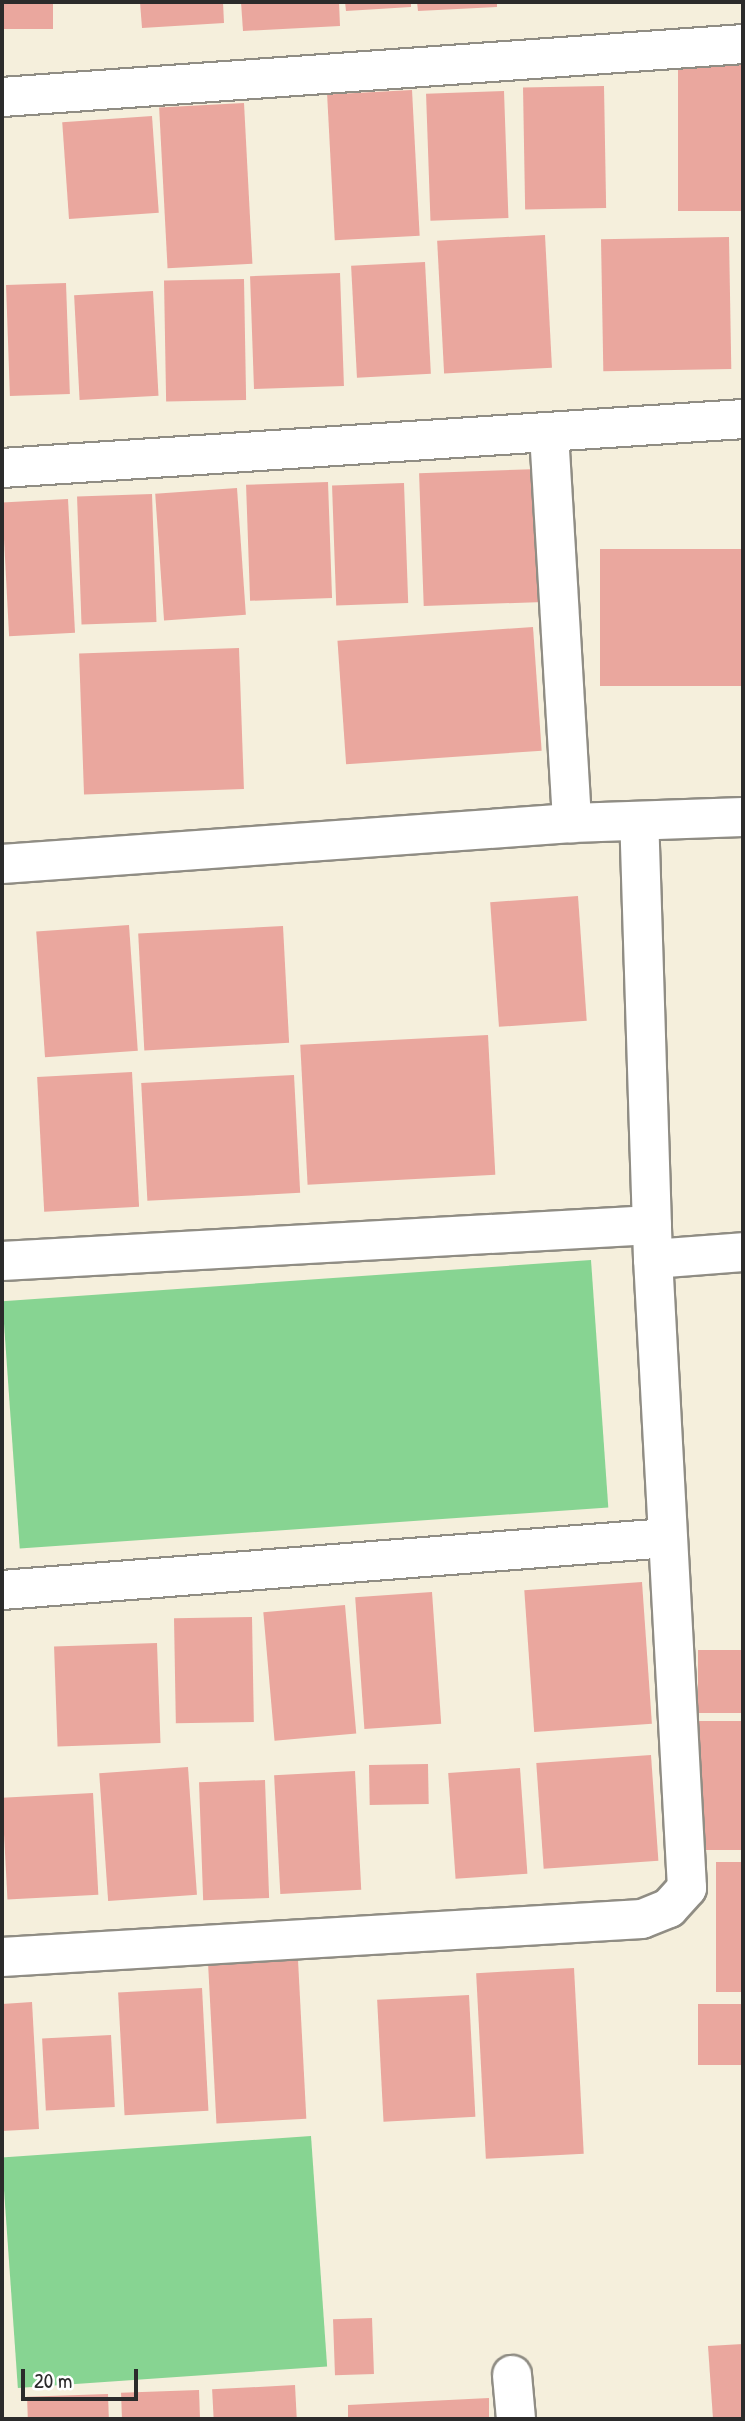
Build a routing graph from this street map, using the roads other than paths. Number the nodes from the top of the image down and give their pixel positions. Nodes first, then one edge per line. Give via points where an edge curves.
1 (743, 44) edge
2 (2, 97) edge
3 (743, 419) edge
4 (549, 433) junction
5 (2, 468) edge
6 (743, 817) edge
7 (639, 821) junction
8 (572, 823) junction
9 (2, 864) edge
10 (652, 1242) junction
11 (743, 1252) edge
12 (2, 1261) edge
13 (667, 1538) junction
14 (2, 1590) edge
15 (2, 1957) edge
16 (512, 2375) dead end
17 (516, 2419) edge

1 - 2 street
3 - 4 street
4 - 5 street
4 - 8 street
6 - 7 street
7 - 8 street
7 - 10 street
8 - 9 street
10 - 11 street
10 - 12 street
10 - 13 street
13 - 14 street
13 - 15 street via 688,1864 687,1888 669,1908 642,1919
16 - 17 street

